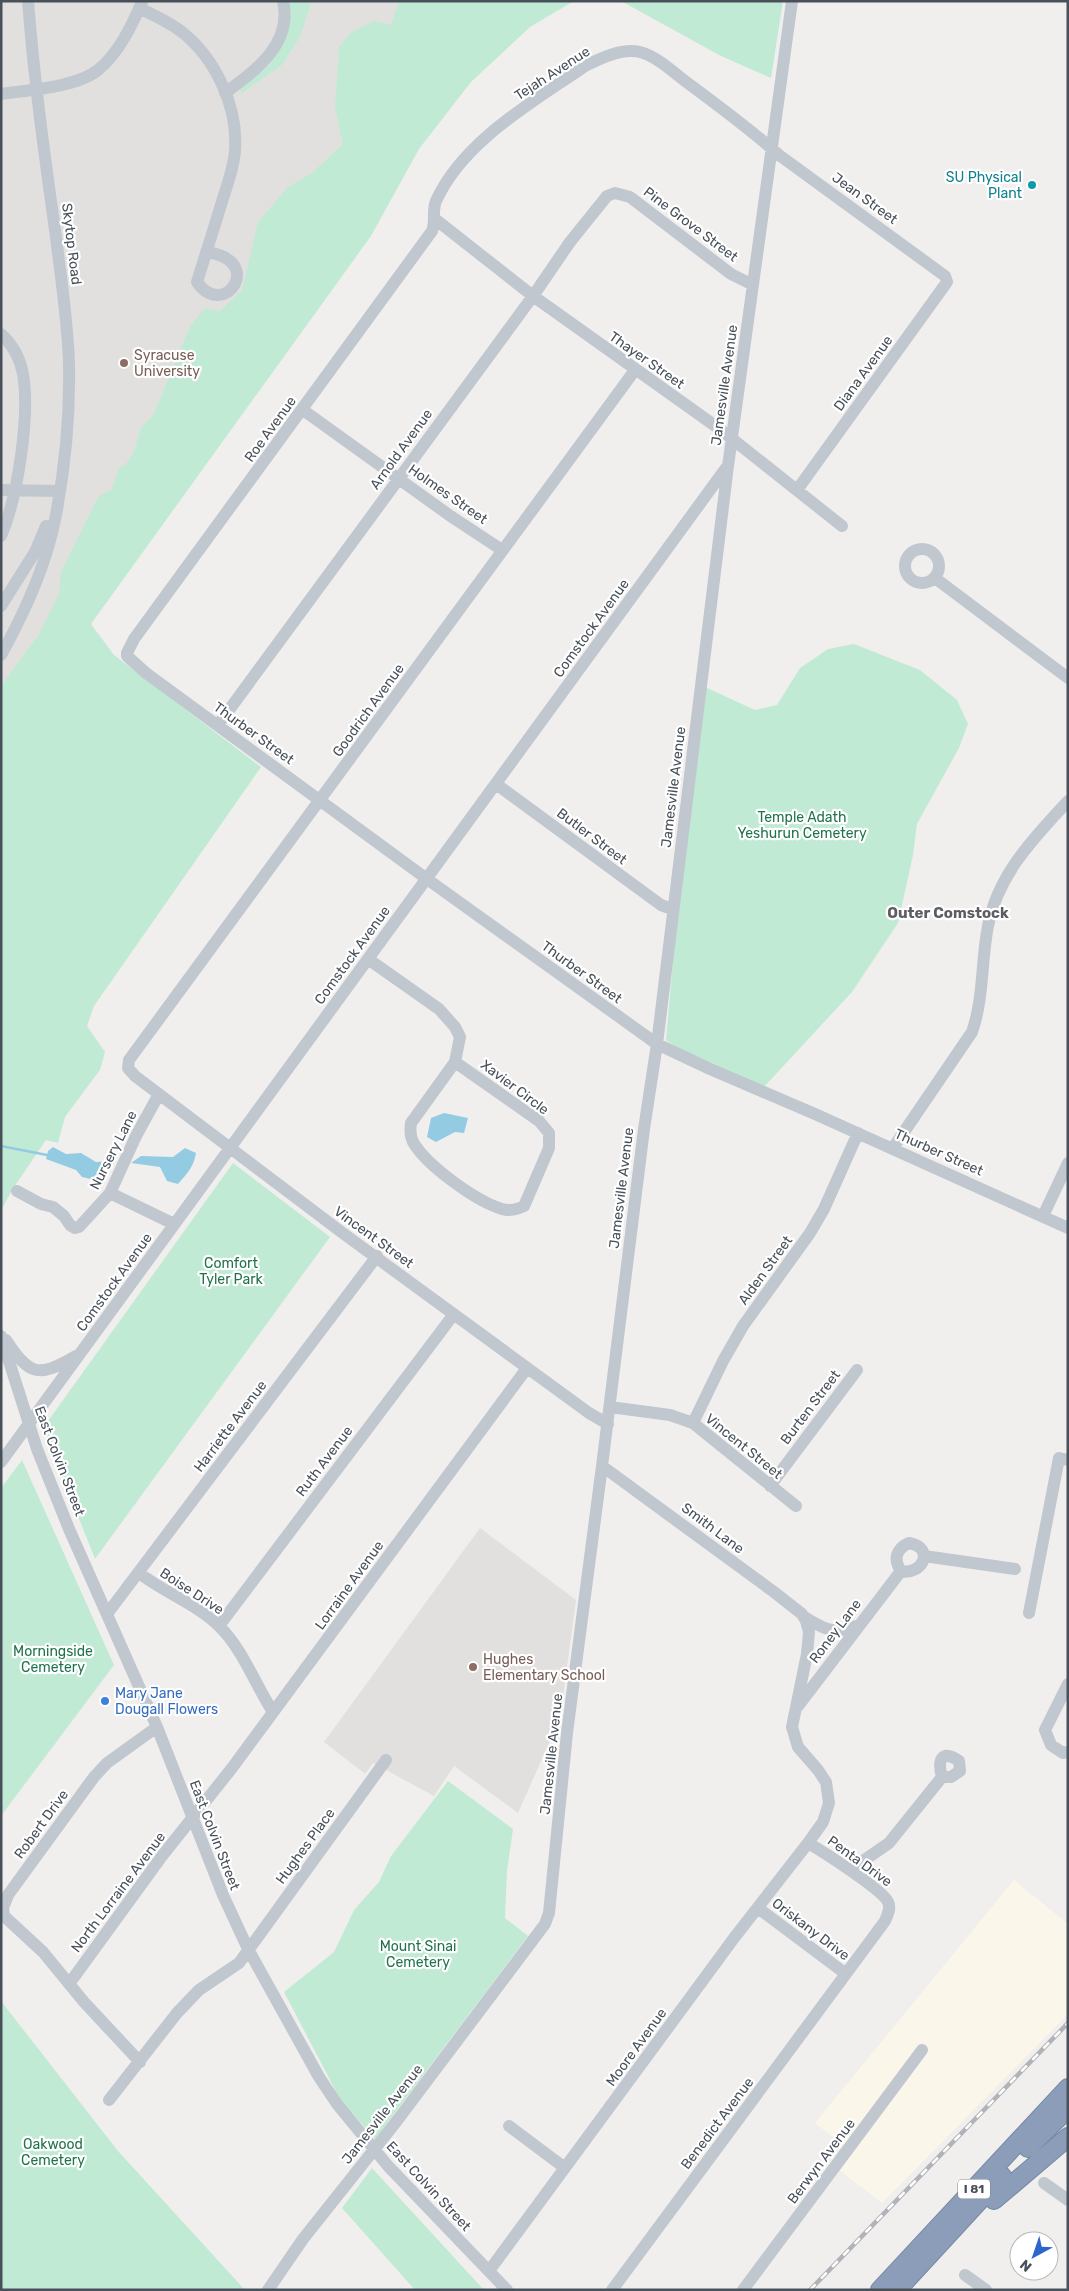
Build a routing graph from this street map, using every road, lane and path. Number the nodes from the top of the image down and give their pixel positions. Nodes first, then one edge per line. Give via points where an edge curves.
1 (28, 1) edge
2 (283, 1) edge
3 (792, 1) edge
4 (141, 4) edge
5 (36, 89) junction
6 (225, 93) junction
7 (1, 94) edge
8 (771, 147) junction
9 (610, 194) joint
10 (435, 219) junction
11 (206, 252) dead end
12 (942, 272) joint
13 (753, 285) junction
14 (533, 296) junction
15 (1, 334) edge
16 (635, 370) junction
17 (303, 410) junction
18 (732, 440) junction
19 (728, 466) junction
20 (398, 477) junction
21 (1, 490) edge
22 (797, 490) junction
23 (15, 491) junction
24 (59, 491) junction
25 (842, 526) dead end
26 (1, 536) edge
27 (502, 550) junction
28 (935, 578) dead end
29 (3, 603) edge
30 (21, 610) junction
31 (5, 636) edge
32 (1, 655) edge
33 (127, 656) joint
34 (1068, 678) edge
35 (218, 725) junction
36 (496, 784) junction
37 (321, 800) junction
38 (1068, 800) edge
39 (427, 879) junction
40 (672, 909) junction
41 (368, 959) junction
42 (657, 1044) junction
43 (455, 1062) junction
44 (128, 1068) joint
45 (159, 1094) junction
46 (858, 1133) junction
47 (230, 1148) junction
48 (893, 1148) junction
49 (1068, 1163) edge
50 (17, 1191) dead end
51 (110, 1193) junction
52 (1043, 1216) junction
53 (174, 1224) junction
54 (1068, 1228) edge
55 (377, 1256) junction
56 (454, 1314) junction
57 (1, 1332) edge
58 (1, 1336) edge
59 (80, 1354) junction
60 (527, 1368) junction
61 (856, 1370) dead end
62 (610, 1407) junction
63 (693, 1423) junction
64 (29, 1424) junction
65 (608, 1424) junction
66 (1068, 1460) edge
67 (1, 1462) edge
68 (602, 1466) junction
69 (770, 1486) junction
70 (796, 1506) dead end
71 (924, 1556) junction
72 (1015, 1569) dead end
73 (900, 1571) junction
74 (139, 1573) junction
75 (1029, 1613) dead end
76 (107, 1614) junction
77 (803, 1616) junction
78 (858, 1625) junction
79 (219, 1626) junction
80 (1068, 1684) edge
81 (795, 1710) junction
82 (273, 1712) junction
83 (156, 1727) junction
84 (1068, 1752) edge
85 (386, 1760) dead end
86 (942, 1777) dead end
87 (193, 1818) junction
88 (808, 1843) junction
89 (850, 1870) junction
90 (758, 1908) junction
91 (890, 1908) joint
92 (248, 1949) junction
93 (846, 1974) junction
94 (69, 1984) junction
95 (922, 2050) dead end
96 (140, 2062) junction
97 (1068, 2088) edge
98 (109, 2100) dead end
99 (1068, 2108) edge
100 (509, 2126) dead end
101 (1068, 2137) edge
102 (374, 2150) junction
103 (565, 2168) junction
104 (1044, 2183) dead end
105 (1068, 2200) edge
106 (922, 2264) junction
107 (489, 2270) junction
108 (965, 2275) dead end
109 (507, 2288) edge
110 (268, 2290) edge
111 (612, 2290) edge
112 (743, 2290) edge
113 (880, 2290) edge
114 (897, 2290) edge
115 (986, 2290) edge

1 - 5 street, Skytop Road
2 - 6 street via 283,24 272,53
3 - 8 street, Jamesville Avenue
4 - 5 street via 117,49 98,70 76,80
4 - 6 street via 197,45 216,72
5 - 7 street
5 - 24 street, Skytop Road via 69,364 68,412
6 - 11 street via 235,127 235,150
8 - 10 street, Tejah Avenue via 664,65 643,53 623,52 585,66 498,127 450,178 435,202
8 - 12 street, Jean Street
8 - 13 street, Jamesville Avenue
9 - 13 street, Pine Grove Street via 630,197 731,274
9 - 14 street, Arnold Avenue via 570,242
10 - 14 street, Thayer Street
10 - 17 street, Roe Avenue via 432,231
12 - 22 street, Diana Avenue via 947,282
13 - 18 street, Jamesville Avenue
14 - 16 street, Thayer Street
14 - 20 street, Arnold Avenue
15 - 23 street via 15,350 23,372 26,400
16 - 18 street, Thayer Street
16 - 27 street, Goodrich Avenue
17 - 20 street, Holmes Street
17 - 33 street, Roe Avenue via 134,640
18 - 19 street, Jamesville Avenue
18 - 22 street, Thayer Street
19 - 36 street, Comstock Avenue
19 - 40 street, Jamesville Avenue
20 - 27 street, Holmes Street
20 - 35 street, Arnold Avenue
21 - 23 street
22 - 25 street, Thayer Street
23 - 24 street
23 - 26 street
24 - 29 street, Skytop Road via 35,552
24 - 30 street, Skytop Road via 56,516 40,570
27 - 37 street, Goodrich Avenue
28 - 34 street
29 - 30 street
30 - 31 street, Skytop Road
31 - 32 street, Skytop Road
33 - 35 street, Thurber Street
35 - 37 street, Thurber Street
36 - 39 street, Comstock Avenue
36 - 40 street, Butler Street via 661,905
37 - 39 street, Thurber Street
37 - 44 street, Goodrich Avenue via 129,1060
38 - 48 street via 1029,844 1004,881 988,926 978,1016 972,1032
39 - 41 street, Comstock Avenue
39 - 42 street, Thurber Street
40 - 42 street, Jamesville Avenue
41 - 43 street, Xavier Circle via 439,1009 455,1027 460,1037
41 - 47 street, Comstock Avenue
42 - 46 street, Thurber Street
42 - 62 street, Jamesville Avenue
43 - 43 street, Xavier Circle via 411,1123 413,1142 428,1161 454,1183 478,1197 503,1209 524,1206 549,1148 548,1133 538,1121
44 - 45 street, Vincent Street
45 - 47 street, Vincent Street
45 - 51 street, Nursery Lane
46 - 48 street, Thurber Street
46 - 63 street, Alden Street via 824,1209 743,1326
47 - 53 street, Comstock Avenue
47 - 55 street, Vincent Street
48 - 52 street, Thurber Street
49 - 52 street
50 - 51 street, Nursery Lane via 53,1207 75,1228
51 - 53 street
52 - 54 street, Thurber Street
53 - 59 street, Comstock Avenue
55 - 56 street, Vincent Street
55 - 74 street, Harriette Avenue
56 - 60 street, Vincent Street
56 - 79 street, Ruth Avenue
57 - 59 street via 30,1369 43,1372
58 - 64 street, East Colvin Street
59 - 64 street, Comstock Avenue
60 - 65 street, Vincent Street
60 - 82 street, Lorraine Avenue
61 - 69 street, Burten Street
62 - 63 street, Vincent Street via 670,1415
62 - 65 street, Jamesville Avenue
63 - 69 street, Vincent Street
64 - 67 street, Comstock Avenue
64 - 76 street, East Colvin Street via 66,1521
65 - 68 street, Jamesville Avenue
66 - 75 street via 1059,1458
68 - 77 street, Smith Lane via 700,1536
68 - 102 street, Jamesville Avenue via 545,1924
69 - 70 street, Vincent Street
71 - 72 street
71 - 73 street via 917,1568 907,1573
71 - 73 street via 917,1544 902,1546 897,1552 896,1563
73 - 78 street, Roney Lane
74 - 76 street, Harriette Avenue
74 - 79 street, Boise Drive
76 - 83 street, East Colvin Street
77 - 78 street, Smith Lane via 831,1630 843,1631
77 - 81 street via 809,1632
78 - 81 street, Roney Lane
79 - 82 street, Boise Drive via 233,1641
80 - 84 street via 1045,1730 1050,1745 1063,1753
81 - 88 street via 792,1727 795,1742 818,1770 828,1791 826,1816
82 - 87 street, Lorraine Avenue
83 - 87 street, East Colvin Street
83 - 94 street, Robert Drive via 107,1763 94,1777 8,1894 3,1908 4,1916 43,1952
85 - 92 street, Hughes Place
86 - 89 street via 889,1843
87 - 92 street, East Colvin Street
87 - 94 street, North Lorraine Avenue
88 - 89 street, Penta Drive
88 - 90 street, Moore Avenue
89 - 91 street, Penta Drive via 886,1898
90 - 93 street, Oriskany Drive
90 - 103 street, Moore Avenue
91 - 93 street, Benedict Avenue
92 - 96 street, Hughes Place via 239,1963 198,1990
92 - 102 street, East Colvin Street via 319,2077
93 - 111 street, Benedict Avenue
94 - 96 street, Robert Drive
95 - 112 street, Berwyn Avenue
96 - 98 street, Hughes Place
97 - 113 highway, I 81
99 - 106 highway, I 81
100 - 103 street
101 - 106 highway
102 - 107 street, East Colvin Street
102 - 110 street, Jamesville Avenue via 303,2239
103 - 107 street, Moore Avenue
104 - 105 street
106 - 114 highway, I 81
107 - 109 street, East Colvin Street
108 - 115 street

